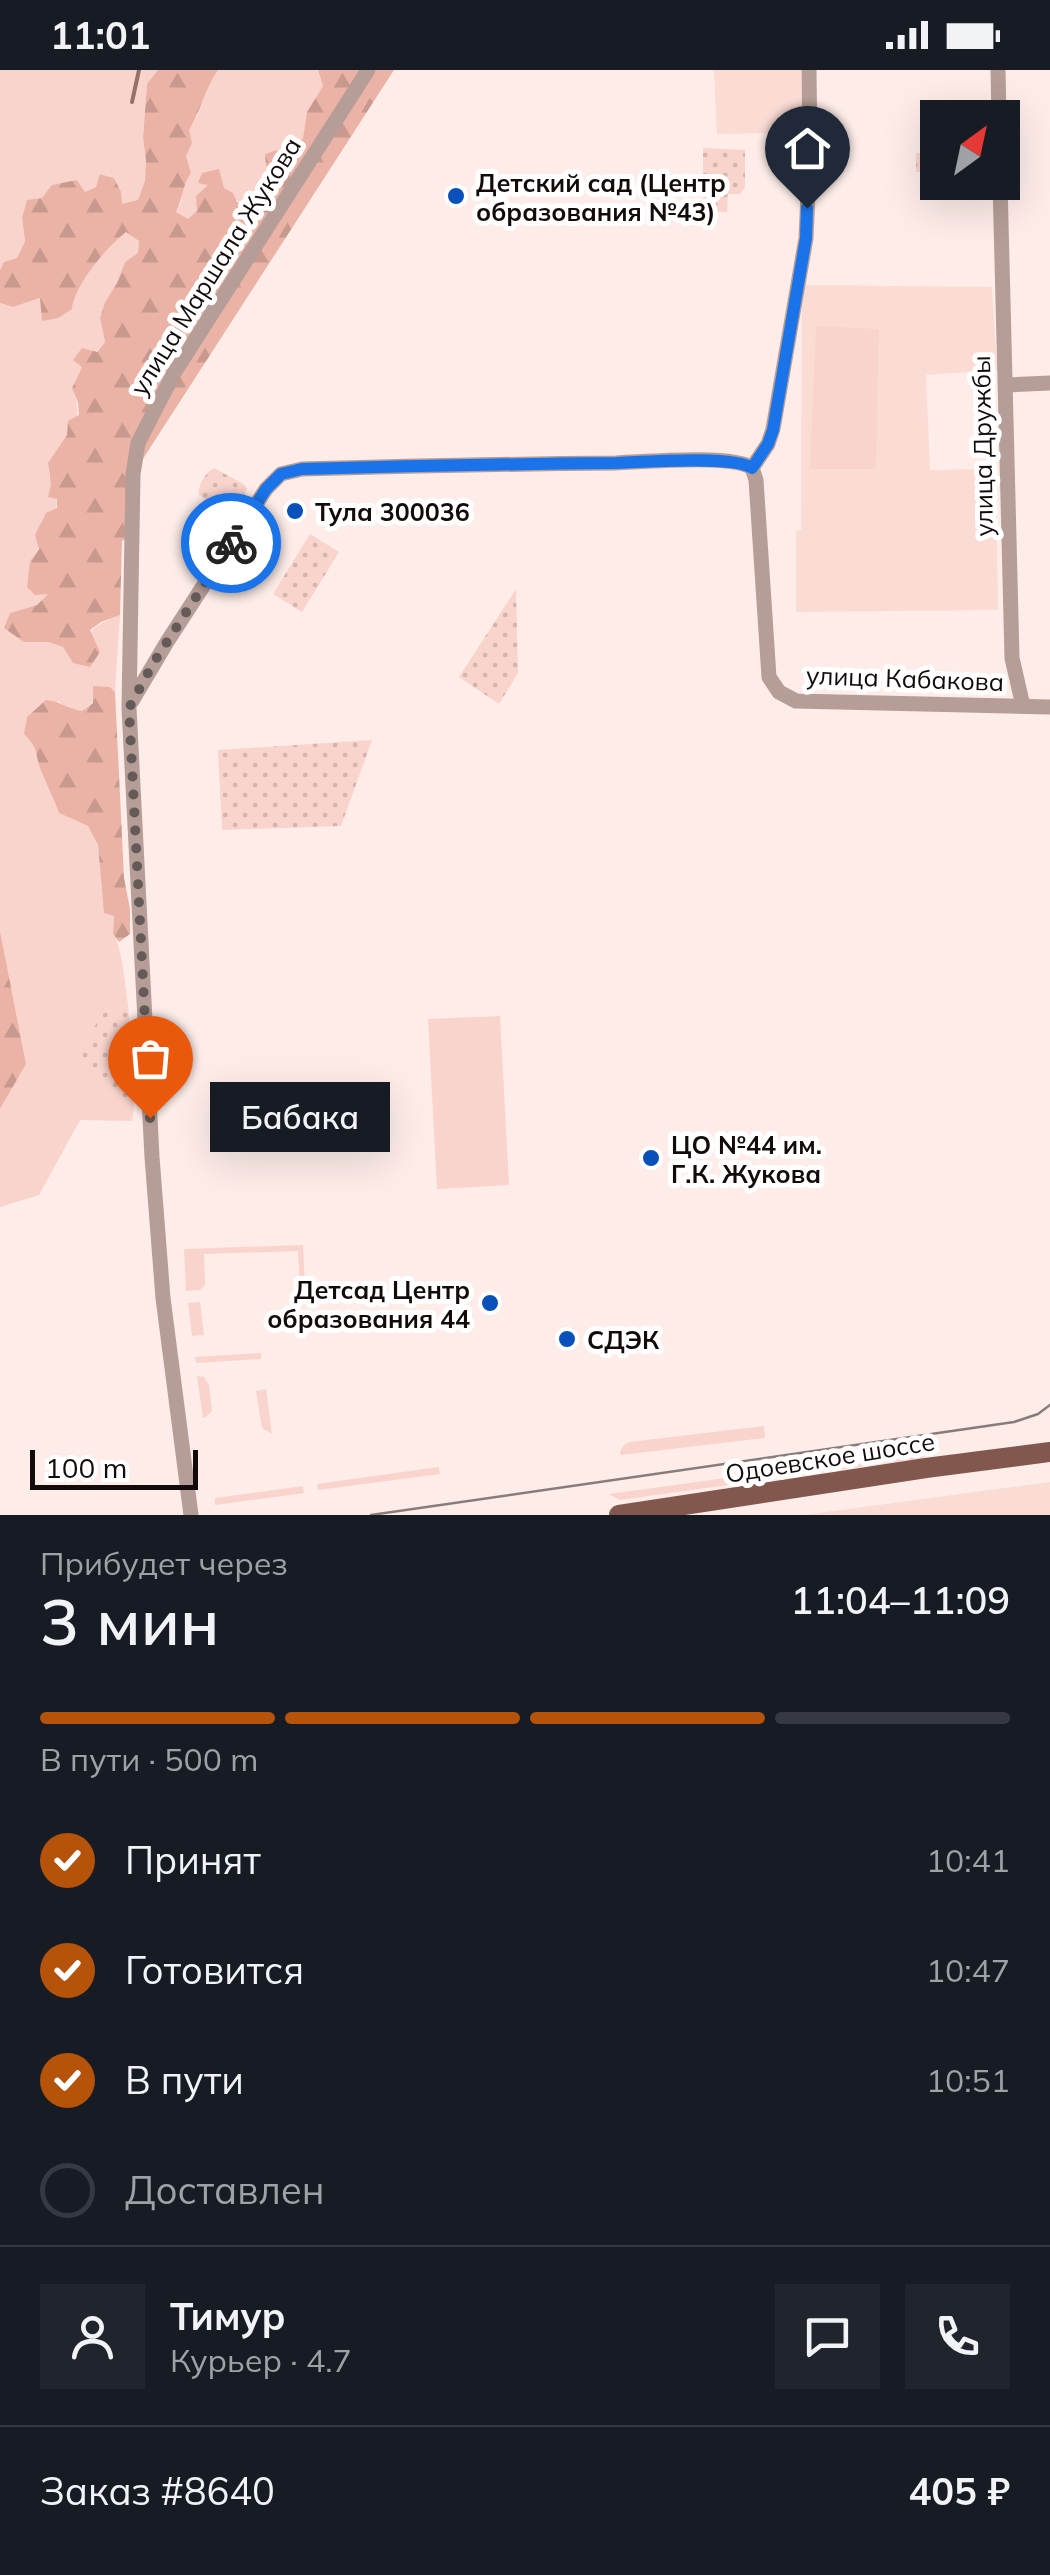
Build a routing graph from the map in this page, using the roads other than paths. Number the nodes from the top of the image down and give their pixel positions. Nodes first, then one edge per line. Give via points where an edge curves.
1 (368, 70) edge
2 (810, 70) edge
3 (998, 70) edge
4 (999, 100) edge
5 (1001, 200) edge
6 (1050, 383) edge
7 (1006, 385) junction
8 (752, 468) junction
9 (1023, 706) junction
10 (1050, 707) edge
11 (129, 708) junction
12 (1050, 1452) edge
13 (191, 1515) edge
14 (618, 1515) edge

1 - 11 street, улица Маршала Жукова via 174,373 138,442
2 - 8 street via 806,238 773,430
3 - 4 street
5 - 7 street, улица Дружбы
6 - 7 street
7 - 9 street, улица Дружбы via 1012,658
8 - 9 street, улица Кабакова via 769,677 779,692 796,701
8 - 11 street via 715,461 555,462 281,474
9 - 10 street, улица Кабакова
11 - 13 street, улица Маршала Жукова via 158,1239
12 - 14 main road, Одоевское шоссе

